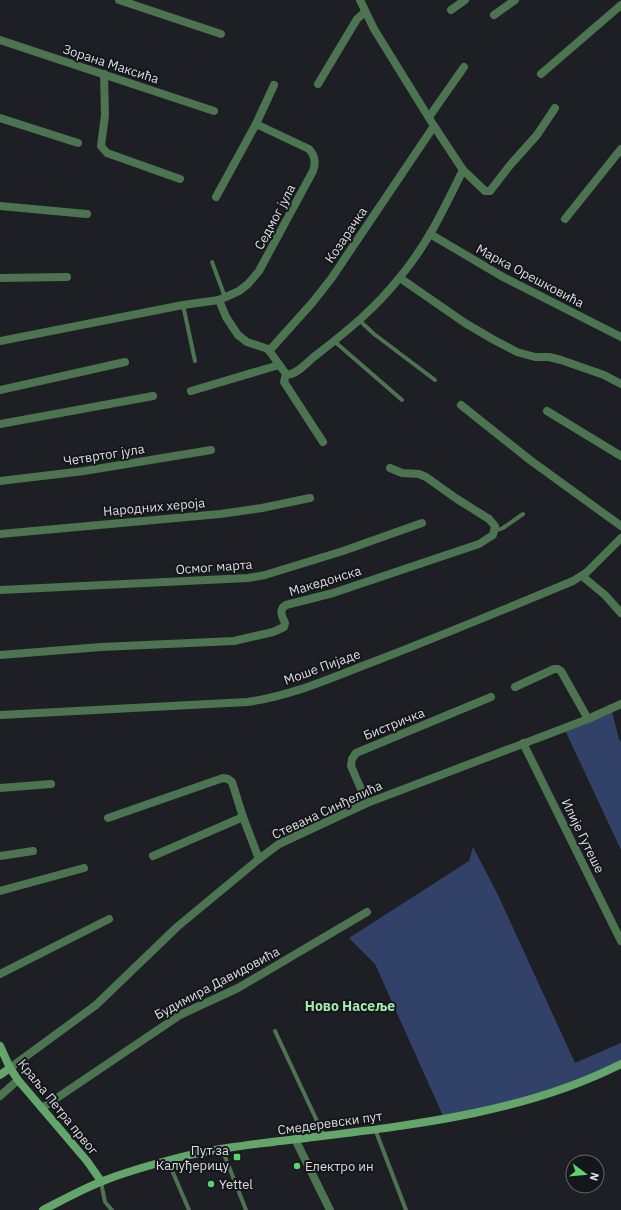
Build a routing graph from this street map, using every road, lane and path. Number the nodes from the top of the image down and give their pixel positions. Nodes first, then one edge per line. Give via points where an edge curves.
1 (118, 0) edge
2 (360, 0) edge
3 (465, 0) edge
4 (515, 0) edge
5 (621, 5) edge
6 (451, 10) dead end
7 (365, 12) junction
8 (494, 15) dead end
9 (221, 34) dead end
10 (0, 40) edge
11 (464, 67) dead end
12 (104, 74) junction
13 (541, 74) dead end
14 (318, 84) dead end
15 (274, 85) dead end
16 (555, 108) dead end
17 (214, 111) dead end
18 (429, 117) junction
19 (0, 118) edge
20 (256, 124) junction
21 (434, 126) junction
22 (78, 142) dead end
23 (621, 149) edge
24 (463, 170) junction
25 (180, 179) dead end
26 (216, 197) dead end
27 (0, 206) edge
28 (87, 214) dead end
29 (565, 219) dead end
30 (430, 234) junction
31 (212, 262) dead end
32 (0, 278) edge
33 (67, 278) dead end
34 (400, 278) junction
35 (222, 299) junction
36 (183, 305) junction
37 (359, 320) junction
38 (621, 337) edge
39 (0, 341) edge
40 (334, 341) junction
41 (269, 351) junction
42 (195, 361) dead end
43 (125, 362) dead end
44 (279, 365) junction
45 (286, 374) junction
46 (435, 380) dead end
47 (621, 384) edge
48 (0, 390) edge
49 (191, 391) dead end
50 (153, 396) dead end
51 (402, 400) dead end
52 (461, 405) dead end
53 (547, 411) dead end
54 (0, 424) edge
55 (324, 442) dead end
56 (212, 450) dead end
57 (621, 456) edge
58 (390, 468) dead end
59 (0, 481) edge
60 (310, 498) dead end
61 (523, 514) dead end
62 (422, 523) dead end
63 (621, 526) edge
64 (495, 531) junction
65 (0, 534) edge
66 (621, 538) edge
67 (582, 576) junction
68 (0, 590) edge
69 (621, 613) edge
70 (0, 655) edge
71 (515, 687) dead end
72 (491, 697) dead end
73 (621, 704) edge
74 (0, 715) edge
75 (588, 719) junction
76 (523, 743) junction
77 (51, 784) dead end
78 (0, 788) edge
79 (367, 803) junction
80 (243, 817) junction
81 (108, 818) dead end
82 (33, 851) dead end
83 (0, 856) edge
84 (153, 856) dead end
85 (259, 859) junction
86 (84, 868) dead end
87 (0, 891) edge
88 (368, 912) dead end
89 (109, 919) dead end
90 (621, 941) edge
91 (0, 974) edge
92 (275, 1031) dead end
93 (0, 1046) edge
94 (621, 1064) edge
95 (10, 1068) junction
96 (0, 1075) edge
97 (18, 1080) junction
98 (0, 1096) edge
99 (42, 1108) junction
100 (375, 1128) junction
101 (324, 1136) junction
102 (294, 1139) junction
103 (222, 1149) junction
104 (168, 1161) junction
105 (101, 1181) junction
106 (43, 1210) edge
107 (112, 1210) edge
108 (189, 1210) edge
109 (246, 1210) edge
110 (330, 1210) edge
111 (406, 1210) edge

1 - 9 street
2 - 7 street
3 - 6 street
4 - 8 street
5 - 13 street
7 - 14 street via 357,19
7 - 18 street
10 - 12 street, Зорана Максића
11 - 18 street
12 - 17 street, Зорана Максића
12 - 25 street via 105,115 101,146 103,150
15 - 20 street
16 - 24 street via 537,135 490,191 485,191
18 - 21 street
19 - 22 street
20 - 26 street
20 - 35 street, Седмог јула via 310,149 315,165 259,272 239,292
21 - 24 street
21 - 41 street, Козарачка via 331,279
23 - 29 street
24 - 30 street
27 - 28 street
30 - 34 street
30 - 38 street, Марка Орешковића via 503,277
31 - 35 lane
32 - 33 street
34 - 37 street
34 - 47 street via 466,323 517,352 561,360 604,375
35 - 36 street, Седмог јула
35 - 41 street via 224,314 238,335 247,342
36 - 39 street, Седмог јула
36 - 42 lane
37 - 40 street
37 - 46 lane
40 - 45 street via 294,374
40 - 51 lane
41 - 44 street
43 - 48 street
44 - 45 street
44 - 49 street
45 - 55 street via 284,382
50 - 54 street
52 - 63 street via 530,460
53 - 57 street
56 - 59 street, Четвртог јула via 84,471
58 - 64 street via 426,477 489,518 495,526
60 - 65 street, Народних хероја via 220,514
61 - 64 lane
62 - 68 street, Осмог марта via 343,551 248,578
64 - 70 street, Македонска via 491,538 479,544 333,593 286,605 281,613 284,627 262,635 234,641
66 - 67 street, Моше Пијаде
67 - 69 street via 605,595
67 - 74 street, Моше Пијаде via 444,634 342,674 271,698 230,703
71 - 75 street via 558,669
72 - 79 street, Бистричка via 356,753 351,766
73 - 75 street, Стевана Синђелића
75 - 76 street, Стевана Синђелића
76 - 79 street, Стевана Синђелића
76 - 90 street, Илије Гутеше
77 - 78 street
79 - 85 street, Стевана Синђелића via 285,842
80 - 81 street via 232,782 223,778
80 - 84 street
80 - 85 street
82 - 83 street
85 - 95 street, Стевана Синђелића via 177,927 96,1005
86 - 87 street
88 - 99 street, Будимира Давидовића via 238,988 174,1019
89 - 91 street
92 - 101 lane
93 - 95 main road, Краља Петра првог
94 - 100 main road, Смедеревски пут via 570,1087 534,1099 467,1114
95 - 96 main road
95 - 97 main road, Краља Петра првог
97 - 98 street
97 - 99 main road, Краља Петра првог
99 - 105 main road, Краља Петра првог
100 - 101 main road, Смедеревски пут
100 - 111 lane
101 - 102 main road, Смедеревски пут
102 - 103 main road, Смедеревски пут
102 - 110 street
103 - 104 main road, Смедеревски пут
103 - 109 lane
104 - 105 main road, Смедеревски пут
104 - 108 lane
105 - 106 main road, Смедеревски пут
105 - 107 lane via 105,1202

